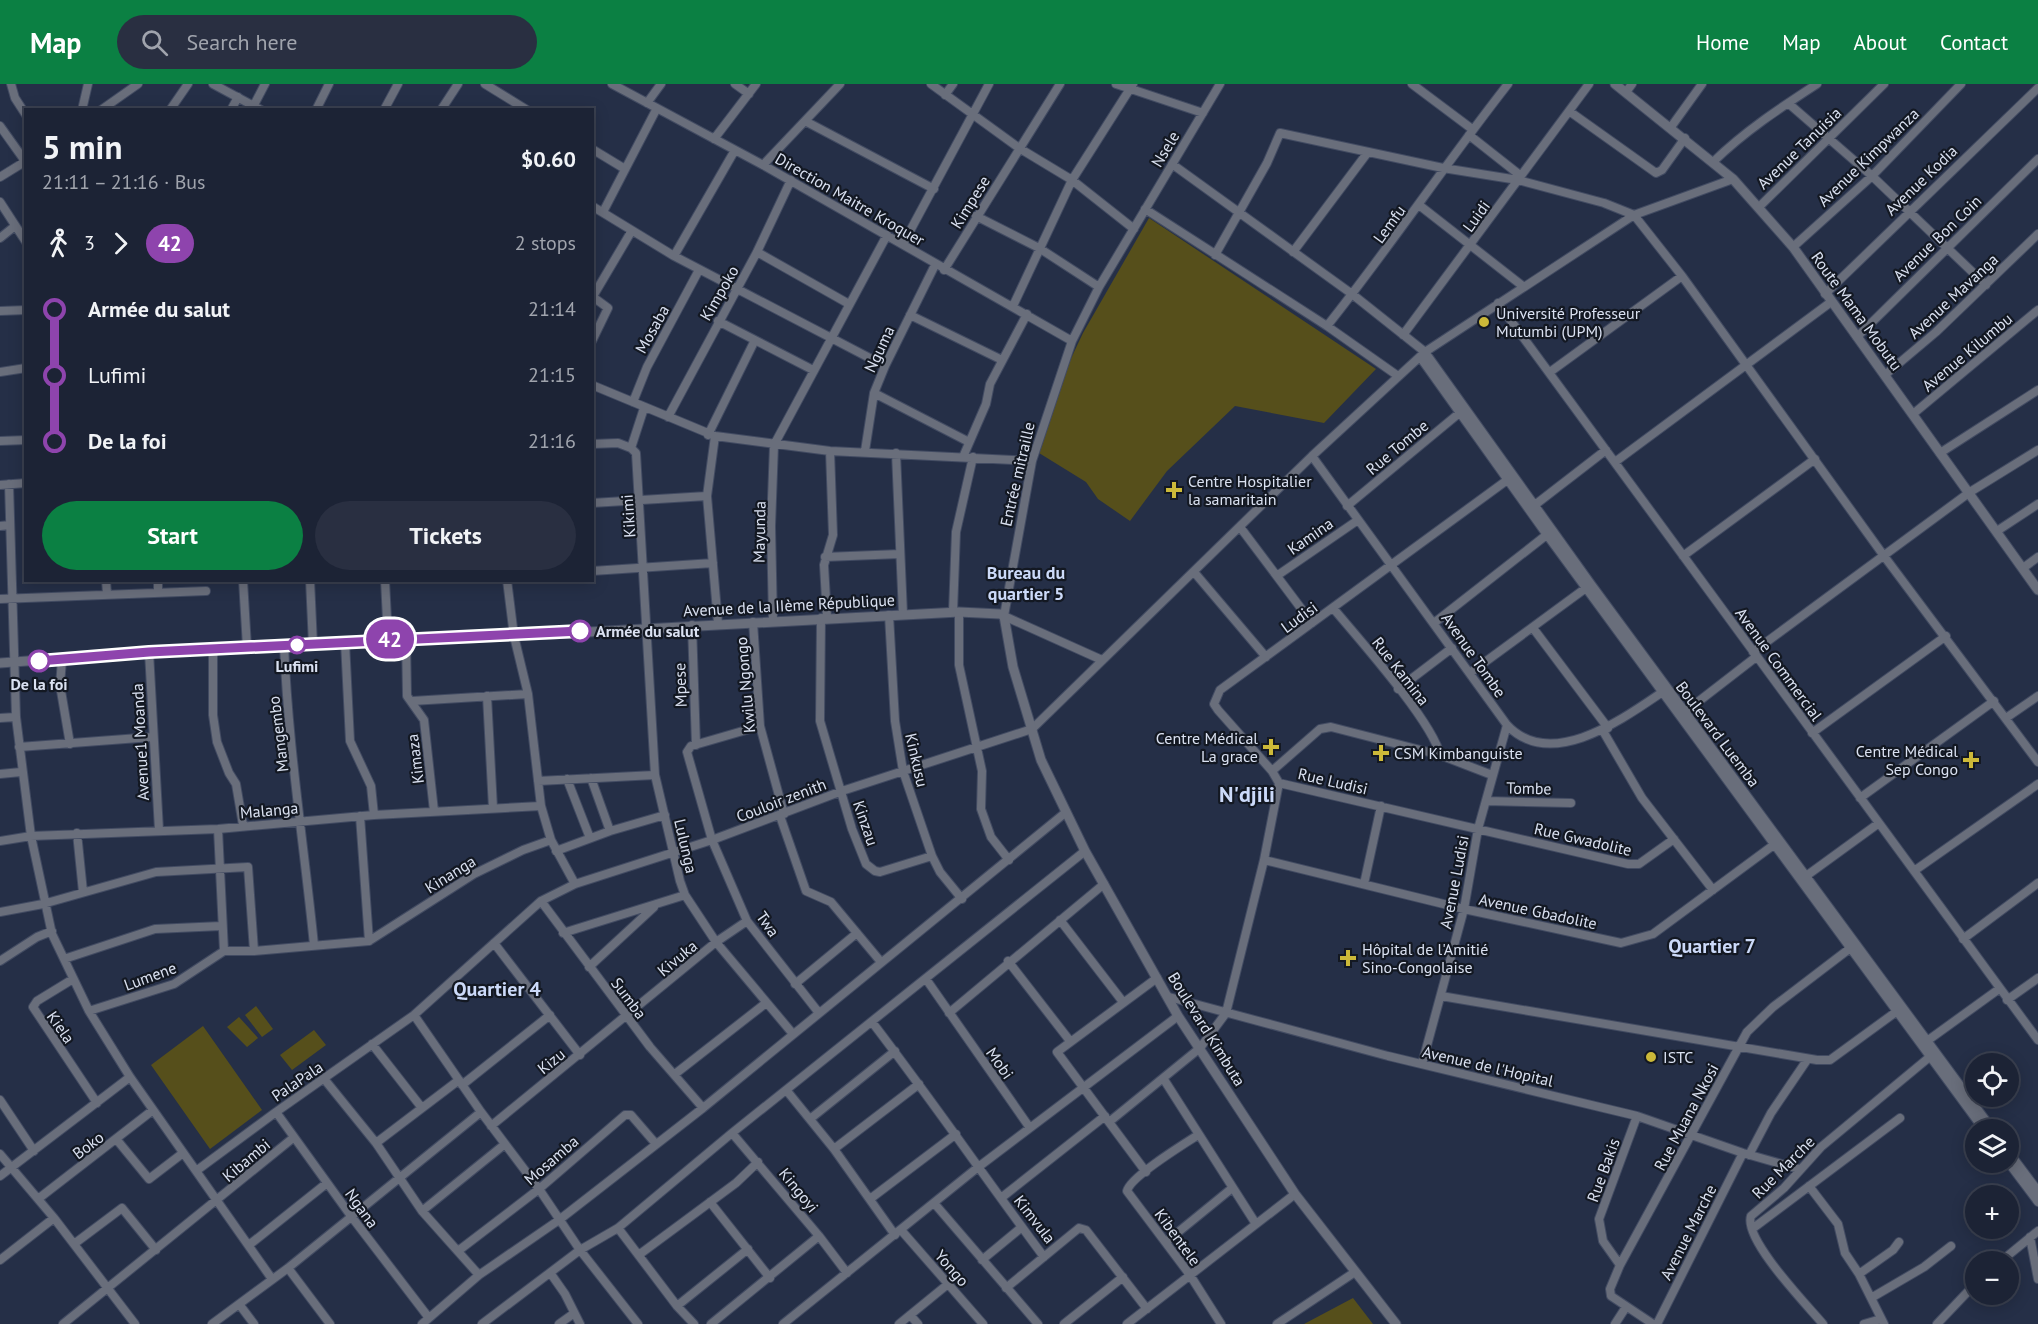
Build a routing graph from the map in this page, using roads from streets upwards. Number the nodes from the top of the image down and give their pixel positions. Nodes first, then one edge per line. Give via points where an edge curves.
1 (11, 84) edge
2 (88, 84) edge
3 (138, 84) edge
4 (188, 84) edge
5 (213, 84) edge
6 (265, 84) edge
7 (329, 84) edge
8 (398, 84) edge
9 (458, 84) edge
10 (484, 84) edge
11 (612, 84) edge
12 (661, 84) edge
13 (735, 84) edge
14 (756, 84) edge
15 (840, 84) edge
16 (931, 84) edge
17 (953, 84) edge
18 (989, 84) edge
19 (1060, 84) edge
20 (1116, 84) edge
21 (1220, 84) edge
22 (1412, 84) edge
23 (1508, 84) edge
24 (1589, 84) edge
25 (1615, 84) edge
26 (1702, 84) edge
27 (1817, 84) edge
28 (1884, 84) edge
29 (1961, 84) edge
30 (1132, 86) edge
31 (1629, 88) edge
32 (2038, 88) edge
33 (749, 94) junction
34 (945, 95) junction
35 (238, 97) junction
36 (647, 103) junction
37 (1788, 103) junction
38 (258, 107) edge
39 (82, 108) edge
40 (104, 108) edge
41 (171, 108) edge
42 (232, 108) edge
43 (317, 108) edge
44 (385, 108) edge
45 (442, 108) edge
46 (524, 108) edge
47 (657, 108) junction
48 (1569, 111) junction
49 (24, 112) edge
50 (1203, 113) junction
51 (972, 116) junction
52 (805, 120) junction
53 (0, 126) edge
54 (1671, 127) junction
55 (1470, 132) junction
56 (1685, 138) junction
57 (714, 139) junction
58 (1828, 139) junction
59 (1019, 148) junction
60 (594, 150) edge
61 (735, 150) junction
62 (1368, 152) junction
63 (2038, 159) edge
64 (24, 160) edge
65 (24, 162) edge
66 (1713, 162) junction
67 (1172, 164) junction
68 (763, 165) junction
69 (1443, 168) junction
70 (626, 169) junction
71 (1872, 176) junction
72 (0, 177) edge
73 (1520, 178) junction
74 (1733, 179) junction
75 (791, 180) junction
76 (1072, 180) junction
77 (934, 189) junction
78 (0, 202) edge
79 (1419, 205) junction
80 (594, 207) edge
81 (1759, 207) junction
82 (1145, 209) junction
83 (603, 212) junction
84 (1908, 212) junction
85 (1238, 214) junction
86 (1634, 215) junction
87 (976, 216) junction
88 (15, 226) junction
89 (1134, 229) junction
90 (632, 232) junction
91 (2038, 234) edge
92 (888, 235) junction
93 (0, 238) edge
94 (24, 239) edge
95 (903, 244) junction
96 (1472, 244) junction
97 (1793, 247) junction
98 (1946, 247) junction
99 (1040, 248) junction
100 (757, 252) junction
101 (1293, 252) junction
102 (1215, 255) junction
103 (674, 256) junction
104 (935, 264) junction
105 (699, 270) junction
106 (944, 270) junction
107 (1682, 276) junction
108 (1986, 285) junction
109 (1099, 287) junction
110 (1524, 287) junction
111 (738, 289) junction
112 (1352, 294) junction
113 (594, 296) edge
114 (1828, 298) junction
115 (594, 299) edge
116 (1498, 303) junction
117 (849, 304) junction
118 (1013, 306) junction
119 (24, 310) edge
120 (2038, 310) edge
121 (0, 311) edge
122 (1027, 314) junction
123 (910, 315) junction
124 (718, 321) junction
125 (1327, 326) junction
126 (1403, 335) junction
127 (831, 336) junction
128 (594, 337) edge
129 (1857, 337) junction
130 (755, 340) junction
131 (1072, 341) junction
132 (1422, 354) junction
133 (1002, 360) junction
134 (885, 366) junction
135 (1745, 366) junction
136 (24, 368) edge
137 (813, 370) junction
138 (0, 372) edge
139 (1550, 372) junction
140 (1885, 375) junction
141 (1398, 376) junction
142 (594, 386) edge
143 (2038, 390) edge
144 (874, 393) junction
145 (633, 402) junction
146 (644, 408) junction
147 (1462, 411) junction
148 (1913, 414) junction
149 (668, 417) junction
150 (711, 436) junction
151 (24, 440) edge
152 (0, 441) edge
153 (969, 442) junction
154 (594, 444) edge
155 (774, 445) junction
156 (631, 448) junction
157 (1606, 450) junction
158 (2038, 450) edge
159 (830, 451) junction
160 (866, 452) junction
161 (896, 453) junction
162 (1940, 453) junction
163 (1312, 456) junction
164 (963, 457) junction
165 (974, 457) junction
166 (1815, 459) junction
167 (1032, 461) junction
168 (1615, 462) junction
169 (1510, 478) junction
170 (24, 483) edge
171 (4, 484) edge
172 (1970, 492) junction
173 (707, 496) junction
174 (640, 500) junction
175 (594, 503) edge
176 (2038, 504) edge
177 (1347, 506) junction
178 (1531, 507) junction
179 (1358, 520) junction
180 (10, 525) junction
181 (0, 526) edge
182 (1240, 527) junction
183 (1997, 531) junction
184 (1549, 533) junction
185 (900, 554) junction
186 (1683, 556) junction
187 (1884, 556) junction
188 (825, 557) junction
189 (2038, 557) edge
190 (713, 563) junction
191 (1392, 564) junction
192 (645, 567) junction
193 (2023, 568) junction
194 (594, 571) edge
195 (1194, 572) junction
196 (1278, 575) junction
197 (106, 582) edge
198 (158, 582) edge
199 (243, 582) edge
200 (310, 582) edge
201 (385, 582) edge
202 (507, 582) edge
203 (1588, 586) junction
204 (2038, 590) edge
205 (206, 591) dead end
206 (158, 592) junction
207 (107, 594) junction
208 (11, 598) junction
209 (0, 599) edge
210 (1333, 608) junction
211 (956, 612) junction
212 (903, 614) junction
213 (889, 615) junction
214 (1004, 616) junction
215 (824, 618) junction
216 (773, 621) junction
217 (753, 622) junction
218 (718, 623) junction
219 (1312, 623) junction
220 (1434, 623) junction
221 (692, 625) junction
222 (646, 627) junction
223 (1533, 628) junction
224 (514, 636) junction
225 (1946, 636) junction
226 (406, 638) junction
227 (388, 639) junction
228 (345, 642) junction
229 (284, 644) junction
230 (313, 645) junction
231 (248, 646) junction
232 (1452, 648) junction
233 (213, 649) junction
234 (149, 652) junction
235 (1754, 655) junction
236 (1266, 657) junction
237 (62, 660) junction
238 (1102, 660) junction
239 (15, 662) junction
240 (0, 663) edge
241 (1470, 673) junction
242 (1398, 689) junction
243 (1665, 690) junction
244 (528, 694) junction
245 (487, 696) junction
246 (2038, 696) edge
247 (1994, 700) junction
248 (412, 701) junction
249 (1683, 714) junction
250 (16, 717) junction
251 (0, 718) edge
252 (2006, 718) junction
253 (1507, 725) junction
254 (760, 726) junction
255 (1032, 729) junction
256 (1605, 729) junction
257 (1812, 733) junction
258 (152, 737) junction
259 (70, 744) junction
260 (696, 745) junction
261 (20, 747) junction
262 (977, 747) junction
263 (1440, 755) junction
264 (2038, 762) edge
265 (903, 771) junction
266 (1272, 771) junction
267 (21, 772) junction
268 (0, 774) edge
269 (655, 775) junction
270 (1492, 775) junction
271 (591, 778) junction
272 (567, 779) junction
273 (538, 781) junction
274 (1279, 783) junction
275 (2038, 784) edge
276 (842, 791) junction
277 (1860, 798) junction
278 (1486, 801) junction
279 (1571, 803) dead end
280 (541, 806) junction
281 (1381, 806) junction
282 (493, 808) junction
283 (434, 811) junction
284 (1065, 813) junction
285 (374, 815) junction
286 (665, 815) junction
287 (782, 815) junction
288 (360, 816) junction
289 (302, 821) junction
290 (1879, 823) junction
291 (243, 825) junction
292 (218, 829) junction
293 (1478, 829) junction
294 (159, 830) junction
295 (610, 831) junction
296 (77, 833) junction
297 (31, 836) junction
298 (590, 838) junction
299 (1674, 839) junction
300 (551, 840) junction
301 (712, 840) junction
302 (0, 841) edge
303 (1777, 842) junction
304 (556, 851) junction
305 (1085, 851) junction
306 (674, 853) junction
307 (932, 856) junction
308 (1009, 860) junction
309 (1264, 860) junction
310 (219, 868) junction
311 (1914, 871) junction
312 (1804, 878) junction
313 (2038, 883) edge
314 (575, 884) junction
315 (1104, 884) junction
316 (1364, 884) junction
317 (1713, 890) junction
318 (83, 892) junction
319 (685, 895) junction
320 (962, 899) junction
321 (541, 900) junction
322 (43, 904) junction
323 (655, 906) junction
324 (1464, 909) junction
325 (0, 912) edge
326 (1059, 920) junction
327 (747, 921) junction
328 (220, 926) junction
329 (52, 931) junction
330 (563, 933) junction
331 (857, 933) junction
332 (1963, 939) junction
333 (369, 941) junction
334 (716, 942) junction
335 (494, 943) junction
336 (314, 945) junction
337 (1853, 945) junction
338 (224, 951) junction
339 (254, 951) junction
340 (64, 959) junction
341 (0, 961) edge
342 (1008, 961) junction
343 (881, 962) junction
344 (589, 967) junction
345 (1157, 978) junction
346 (2038, 978) edge
347 (73, 979) junction
348 (926, 980) junction
349 (795, 984) junction
350 (1999, 989) junction
351 (1441, 996) junction
352 (1169, 998) junction
353 (2007, 1000) junction
354 (1123, 1002) junction
355 (766, 1003) junction
356 (1900, 1010) junction
357 (89, 1011) junction
358 (819, 1013) junction
359 (949, 1013) junction
360 (1226, 1013) junction
361 (414, 1015) junction
362 (550, 1015) junction
363 (1178, 1016) junction
364 (627, 1018) junction
365 (872, 1022) junction
366 (793, 1034) junction
367 (2038, 1040) edge
368 (1070, 1041) junction
369 (1927, 1041) junction
370 (372, 1044) junction
371 (1200, 1048) junction
372 (1736, 1048) junction
373 (895, 1051) junction
374 (580, 1055) junction
375 (1933, 1055) junction
376 (1807, 1060) junction
377 (1422, 1064) junction
378 (675, 1074) junction
379 (130, 1077) junction
380 (1163, 1078) junction
381 (325, 1080) junction
382 (460, 1082) junction
383 (919, 1084) junction
384 (1082, 1087) junction
385 (787, 1090) junction
386 (0, 1100) edge
387 (97, 1103) junction
388 (422, 1108) junction
389 (703, 1108) junction
390 (153, 1110) junction
391 (276, 1112) junction
392 (481, 1112) junction
393 (1637, 1116) junction
394 (1900, 1118) dead end
395 (810, 1119) junction
396 (1107, 1119) junction
397 (1977, 1119) edge
398 (1984, 1119) edge
399 (491, 1126) junction
400 (1030, 1128) junction
401 (732, 1133) junction
402 (956, 1134) junction
403 (1694, 1134) junction
404 (1198, 1135) junction
405 (293, 1138) junction
406 (117, 1140) junction
407 (376, 1143) junction
408 (505, 1144) junction
409 (656, 1144) junction
410 (834, 1149) junction
411 (34, 1150) junction
412 (183, 1153) junction
413 (0, 1154) edge
414 (1746, 1154) junction
415 (758, 1162) junction
416 (2019, 1166) edge
417 (977, 1167) junction
418 (11, 1168) junction
419 (1799, 1169) junction
420 (196, 1171) junction
421 (1146, 1172) junction
422 (2016, 1173) edge
423 (0, 1176) edge
424 (399, 1180) junction
425 (327, 1183) junction
426 (1809, 1186) junction
427 (539, 1189) junction
428 (1231, 1189) junction
429 (2038, 1191) edge
430 (1295, 1194) junction
431 (1001, 1198) junction
432 (38, 1199) junction
433 (870, 1199) junction
434 (217, 1202) junction
435 (710, 1202) junction
436 (2038, 1202) edge
437 (934, 1203) junction
438 (422, 1211) junction
439 (351, 1216) junction
440 (54, 1218) junction
441 (559, 1220) junction
442 (1256, 1224) junction
443 (1022, 1227) junction
444 (618, 1228) junction
445 (1752, 1228) junction
446 (2038, 1231) edge
447 (898, 1233) junction
448 (819, 1236) junction
449 (2030, 1238) junction
450 (1166, 1242) junction
451 (1899, 1242) dead end
452 (74, 1244) junction
453 (249, 1245) junction
454 (1951, 1246) dead end
455 (748, 1249) junction
456 (156, 1250) junction
457 (580, 1250) junction
458 (458, 1251) junction
459 (2014, 1251) edge
460 (640, 1254) junction
461 (2036, 1256) edge
462 (1044, 1257) junction
463 (0, 1260) edge
464 (982, 1260) junction
465 (1620, 1265) junction
466 (288, 1268) junction
467 (1355, 1272) junction
468 (846, 1273) junction
469 (551, 1274) junction
470 (1859, 1274) junction
471 (480, 1275) junction
472 (1190, 1275) junction
473 (1123, 1277) junction
474 (770, 1278) junction
475 (272, 1279) junction
476 (2038, 1279) edge
477 (948, 1284) junction
478 (108, 1288) junction
479 (1006, 1288) junction
480 (1965, 1295) edge
481 (1871, 1298) junction
482 (239, 1304) junction
483 (677, 1306) junction
484 (1626, 1307) junction
485 (1147, 1309) junction
486 (573, 1314) junction
487 (910, 1315) junction
488 (426, 1321) edge
489 (1883, 1322) edge
490 (63, 1324) edge
491 (135, 1324) edge
492 (212, 1324) edge
493 (254, 1324) edge
494 (330, 1324) edge
495 (482, 1324) edge
496 (559, 1324) edge
497 (580, 1324) edge
498 (638, 1324) edge
499 (694, 1324) edge
500 (711, 1324) edge
501 (783, 1324) edge
502 (899, 1324) edge
503 (918, 1324) edge
504 (983, 1324) edge
505 (1038, 1324) edge
506 (1065, 1324) edge
507 (1127, 1324) edge
508 (1221, 1324) edge
509 (1277, 1324) edge
510 (1396, 1324) edge
511 (1615, 1324) edge
512 (1653, 1324) edge
513 (1657, 1324) edge
514 (1823, 1324) edge
515 (1864, 1324) edge
516 (1937, 1324) edge

1 - 49 street
2 - 39 street
3 - 40 street
4 - 41 street
5 - 35 street
6 - 38 street
7 - 43 street
8 - 44 street
9 - 45 street
10 - 46 street
11 - 36 street, Direction Maitre Kroquer
12 - 36 street
13 - 33 street
14 - 33 street
15 - 52 street
16 - 34 street
17 - 34 street
18 - 51 street
19 - 59 street, Kimpese
20 - 30 street
21 - 50 street, Nsele
22 - 55 street
23 - 55 street, Lemfu
24 - 48 street, Luidi
25 - 31 street, Route Mama Mobutu
26 - 54 street
27 - 37 street
28 - 58 street, Avenue Tanuisia
29 - 71 street, Avenue Kimpwanza
30 - 50 street
30 - 76 street
31 - 54 street, Route Mama Mobutu
32 - 84 street, Avenue Kodia
33 - 57 street
34 - 51 street
35 - 38 street
35 - 42 street
36 - 47 street, Direction Maitre Kroquer
37 - 58 street
37 - 66 street via 1736,140
47 - 57 street, Direction Maitre Kroquer
47 - 70 street
48 - 56 street via 1656,173
48 - 73 street, Luidi
50 - 67 street, Nsele
51 - 59 street
51 - 77 street
52 - 68 street
52 - 77 street
53 - 64 street
54 - 56 street, Route Mama Mobutu
55 - 69 street, Lemfu
55 - 73 street
56 - 66 street, Route Mama Mobutu
57 - 61 street, Direction Maitre Kroquer
58 - 71 street
58 - 81 street, Avenue Tanuisia
59 - 76 street
59 - 87 street, Kimpese
60 - 70 street
61 - 68 street, Direction Maitre Kroquer
61 - 103 street
62 - 69 street
62 - 85 street via 1280,133
62 - 101 street
63 - 98 street, Avenue Bon Coin
65 - 72 street
66 - 74 street, Route Mama Mobutu
67 - 82 street, Nsele
67 - 85 street, Boulevard Luemba
68 - 75 street, Direction Maitre Kroquer
69 - 73 street
69 - 79 street, Lemfu
70 - 83 street
71 - 84 street
71 - 97 street, Avenue Kimpwanza
73 - 86 street
73 - 96 street, Luidi
74 - 81 street, Route Mama Mobutu
74 - 86 street
75 - 92 street, Direction Maitre Kroquer
75 - 100 street, Kimpoko
76 - 89 street
76 - 99 street
77 - 95 street
78 - 88 street
79 - 96 street
79 - 112 street, Lemfu
80 - 83 street
81 - 97 street, Route Mama Mobutu
82 - 89 street, Nsele
82 - 102 street
83 - 90 street
84 - 98 street
84 - 114 street, Avenue Kodia
85 - 101 street, Boulevard Luemba
85 - 102 street
86 - 107 street
86 - 110 street
87 - 99 street
87 - 106 street, Kimpese
88 - 93 street
88 - 94 street
89 - 109 street
90 - 103 street
90 - 113 street
91 - 108 street, Avenue Mavanga
92 - 95 street, Direction Maitre Kroquer
92 - 117 street
95 - 104 street, Direction Maitre Kroquer
96 - 110 street
96 - 126 street, Luidi
97 - 114 street, Route Mama Mobutu
98 - 108 street
98 - 129 street, Avenue Bon Coin
99 - 109 street
99 - 118 street
100 - 111 street, Kimpoko
100 - 117 street
101 - 112 street, Boulevard Luemba
102 - 125 street
103 - 105 street
104 - 106 street, Direction Maitre Kroquer
104 - 123 street, Nguma
105 - 111 street
105 - 145 street, Mosaba via 646,367
106 - 118 street, Direction Maitre Kroquer
107 - 135 street
107 - 139 street
108 - 140 street, Avenue Mavanga
109 - 131 street
110 - 116 street
111 - 124 street, Kimpoko
111 - 127 street
112 - 125 street, Lemfu
112 - 126 street, Boulevard Luemba
114 - 129 street, Route Mama Mobutu
114 - 135 street, Avenue Kodia
115 - 128 street via 608,309
116 - 132 street
116 - 139 street, Avenue Commercial
117 - 127 street
118 - 122 street, Direction Maitre Kroquer
119 - 121 street
120 - 148 street, Avenue Kilumbu
122 - 131 street, Direction Maitre Kroquer
122 - 133 street
123 - 133 street
123 - 134 street, Nguma
124 - 130 street
124 - 149 street, Kimpoko
125 - 141 street
126 - 132 street, Boulevard Luemba
127 - 134 street
127 - 137 street
129 - 140 street, Route Mama Mobutu
130 - 137 street
130 - 150 street
131 - 167 street, Entrée mitraille
132 - 141 street
132 - 147 street, Boulevard Luemba
133 - 153 street
134 - 144 street, Nguma
135 - 166 street
135 - 168 street, Avenue Kodia
136 - 138 street
137 - 155 street
139 - 157 street, Avenue Commercial
140 - 148 street, Route Mama Mobutu
141 - 163 street
142 - 145 street
143 - 162 street
144 - 153 street
144 - 160 street, Nguma
145 - 146 street
146 - 149 street
146 - 156 street
147 - 169 street, Boulevard Luemba
147 - 177 street, Rue Tombe
148 - 162 street, Route Mama Mobutu
149 - 150 street
150 - 155 street
150 - 173 street
151 - 152 street
153 - 164 street
154 - 156 street via 618,443
155 - 159 street
155 - 216 street, Mayunda
156 - 174 street, Kikimi via 636,453
157 - 168 street, Avenue Commercial
157 - 178 street
158 - 172 street
159 - 160 street
159 - 188 street via 833,535
160 - 161 street
161 - 164 street
161 - 185 street
162 - 172 street, Route Mama Mobutu
163 - 177 street, Avenue Tombe
163 - 182 street
164 - 165 street
165 - 167 street
165 - 211 street via 956,532
166 - 186 street
166 - 187 street
167 - 214 street, Entrée mitraille
168 - 186 street, Avenue Commercial
169 - 178 street, Boulevard Luemba
169 - 191 street
170 - 171 street
171 - 180 street
172 - 183 street, Route Mama Mobutu
172 - 187 street
173 - 174 street
173 - 190 street
174 - 175 street
174 - 192 street, Kikimi
176 - 183 street
177 - 179 street, Avenue Tombe
178 - 184 street, Boulevard Luemba
179 - 191 street, Avenue Tombe
179 - 196 street, Kamina
180 - 181 street
180 - 208 street
182 - 195 street
182 - 196 street
183 - 193 street, Route Mama Mobutu
184 - 203 street, Boulevard Luemba
184 - 220 street
185 - 188 street
185 - 212 street
186 - 235 street, Avenue Commercial
187 - 225 street
187 - 235 street
188 - 215 street
189 - 193 street
190 - 192 street
190 - 218 street
191 - 210 street, Ludisi
191 - 220 street, Avenue Tombe
192 - 194 street
192 - 222 street, Kikimi
193 - 204 street, Route Mama Mobutu
195 - 236 street
195 - 238 street
196 - 219 street
197 - 207 street
198 - 206 street
199 - 231 street
200 - 230 street
201 - 227 street
202 - 224 street
203 - 223 street
203 - 243 street, Boulevard Luemba
205 - 206 street
206 - 207 street
207 - 208 street
208 - 209 street
208 - 239 street
210 - 219 street, Ludisi
210 - 242 street, Rue Kamina
211 - 212 street, Avenue de la IIème République
211 - 214 street, Avenue de la IIème République via 987,611
211 - 262 street via 960,665
212 - 213 street, Avenue de la IIème République
213 - 215 street, Avenue de la IIème République
213 - 265 street, Kinkusu via 895,721
214 - 238 street, Avenue de la IIème République
214 - 255 street, Boulevard Kimbuta via 1013,667
215 - 216 street, Avenue de la IIème République
215 - 276 street via 819,715
216 - 217 street, Avenue de la IIème République
217 - 218 street, Avenue de la IIème République
217 - 254 street, Kwilu Ngongo
218 - 221 street, Avenue de la IIème République
219 - 236 street, Ludisi
220 - 232 street, Avenue Tombe
221 - 222 street, Avenue de la IIème République
221 - 260 street, Mpese
222 - 224 street, Avenue de la IIème République
222 - 269 street, Lulunga
223 - 241 street
223 - 256 street
224 - 226 street, Avenue de la IIème République
224 - 244 street
225 - 247 street
225 - 257 street
226 - 227 street, Avenue de la IIème République
226 - 248 street, Kimaza via 407,696
227 - 228 street, Avenue de la IIème République
228 - 230 street, Avenue de la IIème République
228 - 285 street via 350,741 371,786
229 - 230 street, Avenue de la IIème République
229 - 231 street, Avenue de la IIème République
229 - 289 street, Mangembo via 288,724
231 - 233 street, Avenue de la IIème République
232 - 241 street, Avenue Tombe
232 - 242 street
233 - 234 street, Avenue de la IIème République
233 - 291 street via 217,742 236,784
234 - 237 street, Avenue de la IIème République
234 - 258 street, Avenue1 Moanda
235 - 249 street
235 - 257 street, Avenue Commercial
236 - 266 street, Ludisi via 1220,690 1214,704
237 - 239 street, Avenue de la IIème République
237 - 259 street via 60,685
238 - 255 street
239 - 240 street, Avenue de la IIème République
239 - 250 street
241 - 253 street, Avenue Tombe
242 - 263 street, Rue Kamina via 1436,741
243 - 249 street, Boulevard Luemba
243 - 256 street, Avenue Tombe
244 - 245 street
244 - 273 street
245 - 248 street
245 - 282 street
246 - 252 street
247 - 252 street
247 - 277 street
248 - 283 street, Kimaza via 424,720
249 - 303 street, Boulevard Luemba
250 - 251 street
250 - 261 street
252 - 264 street
253 - 256 street, Avenue Tombe via 1522,738 1554,743
253 - 270 street, Avenue Ludisi
254 - 260 street
254 - 287 street, Kwilu Ngongo
255 - 262 street, Couloir zenith
255 - 284 street, Boulevard Kimbuta via 1046,773
256 - 299 street via 1642,798
257 - 277 street, Avenue Commercial
258 - 259 street
258 - 294 street, Avenue1 Moanda
259 - 261 street
260 - 301 street, Mpese via 687,752
261 - 267 street
262 - 265 street, Couloir zenith
262 - 308 street via 985,824
263 - 266 street via 1325,727
263 - 270 street
265 - 276 street, Couloir zenith
265 - 307 street, Kinkusu
266 - 274 street
267 - 268 street
267 - 297 street
269 - 271 street
269 - 286 street, Lulunga
270 - 278 street, Avenue Ludisi
271 - 272 street
271 - 295 street
272 - 273 street
272 - 298 street
273 - 280 street
274 - 281 street, Rue Ludisi
274 - 309 street
275 - 311 street
276 - 287 street, Couloir zenith
276 - 307 street, Kinzau via 866,864 875,871
277 - 290 street, Avenue Commercial
278 - 279 street, Tombe
278 - 293 street, Avenue Ludisi
280 - 282 street, Malanga
280 - 300 street
281 - 293 street, Rue Ludisi
281 - 316 street, Rue Ludisi
282 - 283 street, Malanga
283 - 285 street, Malanga
284 - 305 street, Boulevard Kimbuta
284 - 308 street
285 - 288 street, Malanga
286 - 295 street
286 - 306 street, Lulunga
287 - 301 street, Couloir zenith
287 - 331 street via 806,891 831,902
288 - 289 street, Malanga
288 - 333 street
289 - 291 street, Malanga
289 - 336 street
290 - 311 street, Avenue Commercial
290 - 312 street
291 - 292 street, Malanga
292 - 294 street, Malanga
292 - 310 street
293 - 299 street, Rue Gwadolite via 1634,865
293 - 324 street, Avenue Ludisi
294 - 296 street, Malanga
295 - 298 street
296 - 297 street, Malanga
296 - 318 street
297 - 302 street, Malanga
297 - 322 street
298 - 304 street
299 - 317 street
300 - 304 street
300 - 333 street, Kinanga via 474,874
301 - 306 street, Couloir zenith
301 - 327 street, Twa
303 - 312 street, Boulevard Luemba
303 - 317 street, Avenue Gbadolite
304 - 314 street
305 - 315 street, Boulevard Kimbuta
305 - 348 street
306 - 314 street, Couloir zenith
306 - 319 street, Lulunga
307 - 320 street, Kinkusu
308 - 320 street
309 - 316 street, Avenue Gbadolite
309 - 360 street
310 - 318 street via 156,872
310 - 328 street
310 - 339 street via 248,867
311 - 332 street, Avenue Commercial
312 - 337 street, Boulevard Luemba
313 - 332 street
314 - 321 street, Couloir zenith
315 - 326 street
315 - 345 street, Boulevard Kimbuta
316 - 324 street, Avenue Gbadolite
317 - 324 street, Avenue Gbadolite via 1653,934 1622,943
318 - 322 street
319 - 323 street
319 - 334 street, Lulunga
320 - 343 street
321 - 330 street, Sumba
321 - 335 street
322 - 325 street
322 - 329 street
323 - 330 street
323 - 344 street
324 - 351 street, Avenue Ludisi
326 - 342 street
326 - 354 street
327 - 334 street, Kivuka
327 - 349 street, Twa
328 - 338 street
328 - 340 street via 154,929
329 - 340 street
329 - 341 street
330 - 344 street, Sumba
331 - 343 street
331 - 349 street
332 - 350 street, Avenue Commercial
333 - 336 street, Kinanga
334 - 355 street, Lulunga
334 - 364 street, Kivuka
335 - 361 street
335 - 362 street
336 - 339 street, Kinanga
337 - 356 street, Boulevard Luemba
337 - 372 street, Rue Muana Nkosi via 1759,1018
338 - 339 street, Kinanga
338 - 357 street, Lumene via 174,984
340 - 347 street
342 - 359 street
342 - 368 street
343 - 358 street
344 - 364 street, Sumba
345 - 352 street, Boulevard Kimbuta
345 - 354 street
346 - 353 street
347 - 357 street
347 - 387 street, Kiela via 33,1007
348 - 359 street, Mobi
348 - 365 street
349 - 358 street, Twa
350 - 353 street, Avenue Commercial
350 - 369 street
351 - 372 street
351 - 377 street, Avenue Ludisi
352 - 360 street, Avenue de l'Hopital
352 - 363 street, Boulevard Kimbuta
353 - 367 street, Avenue Commercial
354 - 368 street
355 - 366 street, Lulunga
355 - 378 street
356 - 369 street, Boulevard Luemba
356 - 375 street, Boulevard Luemba
356 - 376 street via 1830,1060
357 - 379 street
358 - 366 street
359 - 400 street, Mobi
360 - 371 street
360 - 377 street, Avenue de l'Hopital
361 - 370 street, PalaPala
361 - 382 street
362 - 374 street
362 - 382 street
363 - 371 street, Boulevard Kimbuta
363 - 384 street
364 - 374 street, Kizu
364 - 378 street, Sumba
365 - 373 street
365 - 385 street
366 - 389 street
368 - 384 street via 1057,1052
369 - 375 street, Boulevard Luemba
370 - 381 street, PalaPala
370 - 388 street
371 - 380 street
371 - 430 street, Boulevard Kimbuta
372 - 376 street
372 - 403 street, Rue Muana Nkosi
373 - 383 street
373 - 395 street
374 - 399 street, Kizu
375 - 397 street, Boulevard Luemba
375 - 398 street, Boulevard Luemba
375 - 419 street, Rue Marche
376 - 414 street, Avenue Marche
377 - 393 street, Avenue de l'Hopital
378 - 389 street, Sumba
379 - 387 street
379 - 390 street
380 - 396 street
380 - 404 street
381 - 391 street, PalaPala
381 - 407 street
382 - 388 street
382 - 392 street
383 - 402 street
383 - 410 street
384 - 396 street
384 - 400 street
385 - 395 street, Yongo
385 - 401 street
386 - 411 street
387 - 411 street
388 - 407 street
389 - 409 street
390 - 406 street, Boko
390 - 412 street
391 - 405 street, Ngana
391 - 420 street, PalaPala
392 - 399 street
392 - 424 street
393 - 403 street, Avenue de l'Hopital
393 - 465 street, Rue Bakis via 1599,1220 1603,1241
394 - 426 street
395 - 410 street, Yongo
396 - 421 street
396 - 431 street
399 - 408 street
400 - 417 street
401 - 415 street, Kingoyi
401 - 444 street
402 - 417 street
402 - 433 street
403 - 414 street, Avenue de l'Hopital
403 - 465 street, Rue Muana Nkosi
404 - 421 street
404 - 428 street
405 - 425 street, Ngana
405 - 434 street, Kibambi
406 - 412 street via 149,1179
406 - 432 street, Boko
407 - 424 street
408 - 427 street
408 - 438 street
409 - 427 street, Mosamba via 628,1114 615,1121
409 - 441 street
410 - 433 street, Yongo
411 - 418 street
412 - 420 street
413 - 418 street
414 - 419 street, Avenue de l'Hopital
414 - 513 street, Avenue Marche
415 - 435 street, Kingoyi
415 - 448 street, Kingoyi
416 - 429 street
417 - 431 street, Kimvula
417 - 437 street
418 - 423 street
418 - 432 street
419 - 445 street, Rue Marche via 1784,1188 1751,1216
420 - 434 street
421 - 450 street, Kibentele via 1127,1191
422 - 436 street
424 - 438 street
424 - 439 street
425 - 439 street, Ngana
425 - 453 street
426 - 445 street
426 - 470 street via 1838,1224 1845,1253
427 - 441 street
427 - 458 street, Mosamba
428 - 442 street
428 - 450 street
430 - 442 street
430 - 467 street, Boulevard Kimbuta
431 - 443 street, Kimvula
432 - 440 street
433 - 447 street, Yongo
434 - 453 street
434 - 456 street
435 - 455 street
435 - 460 street, Kingoyi
437 - 447 street
437 - 464 street
438 - 458 street
439 - 466 street
439 - 488 street, Ngana
440 - 452 street
440 - 463 street
441 - 457 street
441 - 471 street
442 - 472 street
443 - 462 street, Kimvula
443 - 464 street
444 - 457 street
444 - 460 street
445 - 514 street via 1764,1254
446 - 449 street
447 - 468 street
447 - 477 street, Yongo
448 - 468 street, Kingoyi
448 - 474 street, Kingoyi
449 - 459 street
449 - 461 street
450 - 472 street, Kibentele
451 - 470 street
452 - 456 street via 122,1208
452 - 478 street
453 - 475 street
454 - 481 street
455 - 474 street
455 - 483 street
456 - 478 street
457 - 469 street
457 - 498 street
458 - 471 street
460 - 483 street
461 - 476 street
462 - 473 street, Kimvula via 1082,1228
462 - 479 street
464 - 479 street
465 - 484 street, Rue Muana Nkosi via 1610,1289 1615,1300
466 - 475 street
466 - 494 street
467 - 509 street
467 - 510 street, Boulevard Kimbuta
468 - 501 street
469 - 486 street
469 - 495 street
470 - 481 street
471 - 488 street
472 - 485 street
472 - 508 street, Kibentele
473 - 485 street, Kimvula
473 - 506 street
474 - 500 street, Kingoyi
475 - 482 street
477 - 487 street
477 - 504 street, Yongo
478 - 490 street
478 - 491 street
479 - 505 street
480 - 516 street
481 - 489 street
482 - 492 street
482 - 493 street
483 - 499 street
484 - 511 street
484 - 512 street, Rue Muana Nkosi
485 - 507 street
486 - 496 street
486 - 497 street
487 - 502 street
487 - 503 street
489 - 515 street

